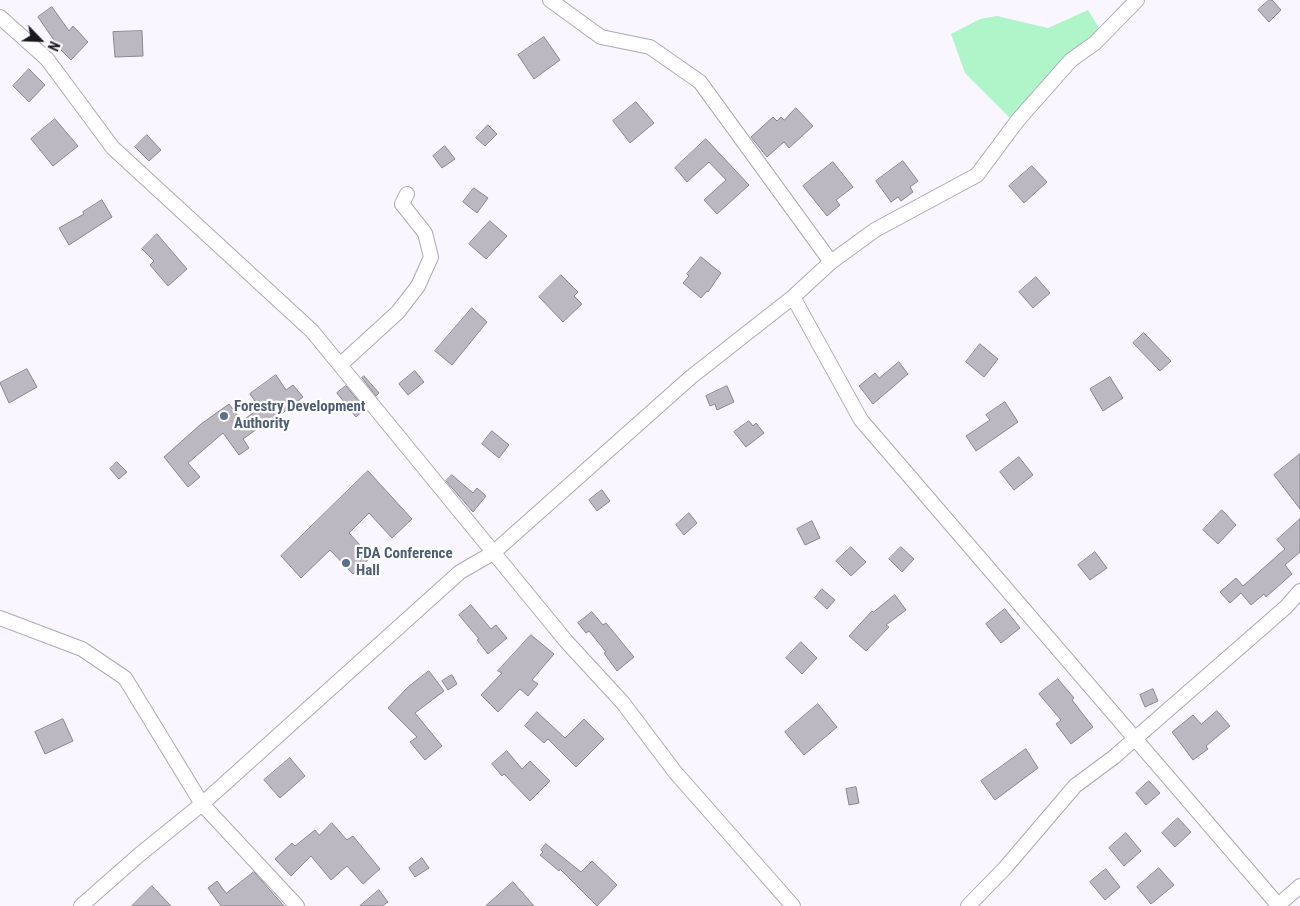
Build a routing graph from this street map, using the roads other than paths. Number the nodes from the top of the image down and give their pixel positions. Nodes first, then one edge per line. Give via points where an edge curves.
1 (550, 0) edge
2 (1137, 0) edge
3 (0, 17) edge
4 (407, 194) dead end
5 (831, 262) junction
6 (793, 297) junction
7 (340, 365) junction
8 (493, 554) junction
9 (1300, 591) edge
10 (0, 618) edge
11 (1135, 738) junction
12 (202, 804) junction
13 (1300, 886) edge
14 (81, 906) edge
15 (297, 906) edge
16 (793, 906) edge
17 (968, 906) edge
18 (1278, 906) edge

1 - 5 street via 601,37 650,47 700,82
2 - 5 street via 1095,42 1071,60 1018,120 977,175 875,230
3 - 7 street via 47,59 113,148 312,331
4 - 7 street via 402,204 425,233 431,257 418,286 398,312
5 - 6 street
6 - 8 street via 691,377
6 - 11 street via 861,420
7 - 8 street
8 - 12 street via 460,572
8 - 16 street via 623,702 674,772
9 - 11 street via 1286,607
10 - 12 street via 82,649 125,678
11 - 17 street via 1075,786
11 - 18 street
12 - 14 street
12 - 15 street
13 - 18 street

